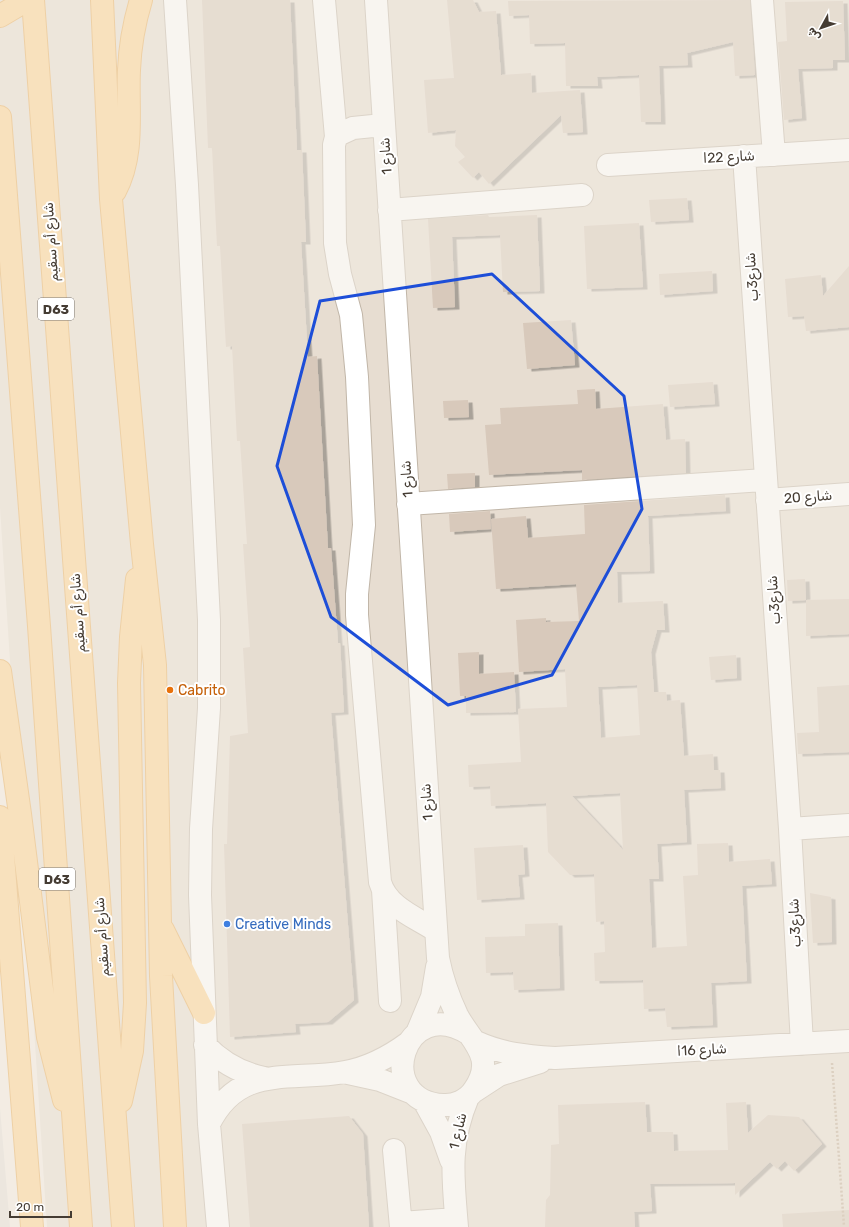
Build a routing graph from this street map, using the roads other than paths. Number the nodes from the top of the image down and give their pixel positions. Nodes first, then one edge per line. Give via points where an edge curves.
1 (27, 0) edge
2 (33, 0) edge
3 (102, 0) edge
4 (141, 0) edge
5 (175, 0) edge
6 (324, 0) edge
7 (376, 0) edge
8 (762, 0) edge
9 (0, 16) edge
10 (0, 117) edge
11 (383, 124) junction
12 (336, 137) junction
13 (849, 150) edge
14 (774, 155) junction
15 (744, 156) junction
16 (608, 165) dead end
17 (582, 195) dead end
18 (111, 199) junction
19 (390, 210) junction
20 (766, 490) junction
21 (849, 494) edge
22 (408, 504) junction
23 (142, 544) junction
24 (0, 671) edge
25 (0, 817) edge
26 (849, 825) edge
27 (790, 829) junction
28 (383, 890) junction
29 (160, 924) junction
30 (435, 930) junction
31 (438, 958) junction
32 (390, 1001) dead end
33 (204, 1013) junction
34 (412, 1038) junction
35 (473, 1038) junction
36 (840, 1041) edge
37 (802, 1044) junction
38 (205, 1045) junction
39 (555, 1058) junction
40 (344, 1072) junction
41 (264, 1078) junction
42 (470, 1094) junction
43 (418, 1097) junction
44 (116, 1120) junction
45 (209, 1124) junction
46 (75, 1131) junction
47 (394, 1150) dead end
48 (452, 1165) junction
49 (457, 1223) edge
50 (401, 1225) edge
51 (32, 1227) edge
52 (81, 1227) edge
53 (123, 1227) edge
54 (175, 1227) edge
55 (218, 1227) edge

1 - 9 main road
2 - 44 main road, شارع أم سقيم / D63
3 - 18 main road
4 - 18 main road via 130,50 126,158 121,180
5 - 33 street via 209,620 209,708 200,862
6 - 12 street
7 - 11 street, شارع 1
8 - 14 street
10 - 46 main road, D63
11 - 12 street via 353,128
11 - 19 street, شارع 1
12 - 28 street via 335,244 353,328 363,510 357,616
13 - 14 street, شارع 22ا
14 - 15 street, شارع 22ا
15 - 16 street, شارع 22ا
15 - 20 street, شارع3ب
17 - 19 street
18 - 23 main road
19 - 22 street, شارع 1
20 - 21 street, شارع 20
20 - 22 street, شارع 20
20 - 27 street, شارع3ب
22 - 30 street, شارع 1
23 - 29 main road via 155,666
23 - 44 main road via 131,637 129,684 134,1027 128,1074
24 - 46 main road via 48,1037 58,1082
25 - 51 main road
26 - 27 street
27 - 37 street, شارع3ب
28 - 30 street via 396,906
28 - 32 street
29 - 33 main road
29 - 54 main road
30 - 31 street, شارع 1
31 - 34 street, شارع 1 via 432,997
31 - 35 street, شارع 1 via 449,998
33 - 38 street
34 - 35 street via 426,1027 449,1024
34 - 40 street via 378,1062
34 - 43 street via 403,1055 402,1069 405,1082
35 - 39 street, شارع 16ا via 489,1048 515,1055
35 - 42 street via 482,1054 483,1068 480,1081
36 - 37 street, شارع 16ا
37 - 39 street, شارع 16ا
38 - 41 street via 214,1055 237,1070
38 - 45 street
39 - 42 street, شارع 16ا via 513,1069
40 - 41 street
40 - 43 street via 380,1080
41 - 45 street via 227,1098
42 - 43 street via 458,1103 446,1106 435,1105
42 - 48 street, شارع 1 via 456,1130
43 - 48 street, شارع 1 via 440,1132
44 - 53 main road, شارع أم سقيم / D63
45 - 55 street
46 - 52 main road, D63
47 - 50 street
48 - 49 street, شارع 1
49 - 50 street

